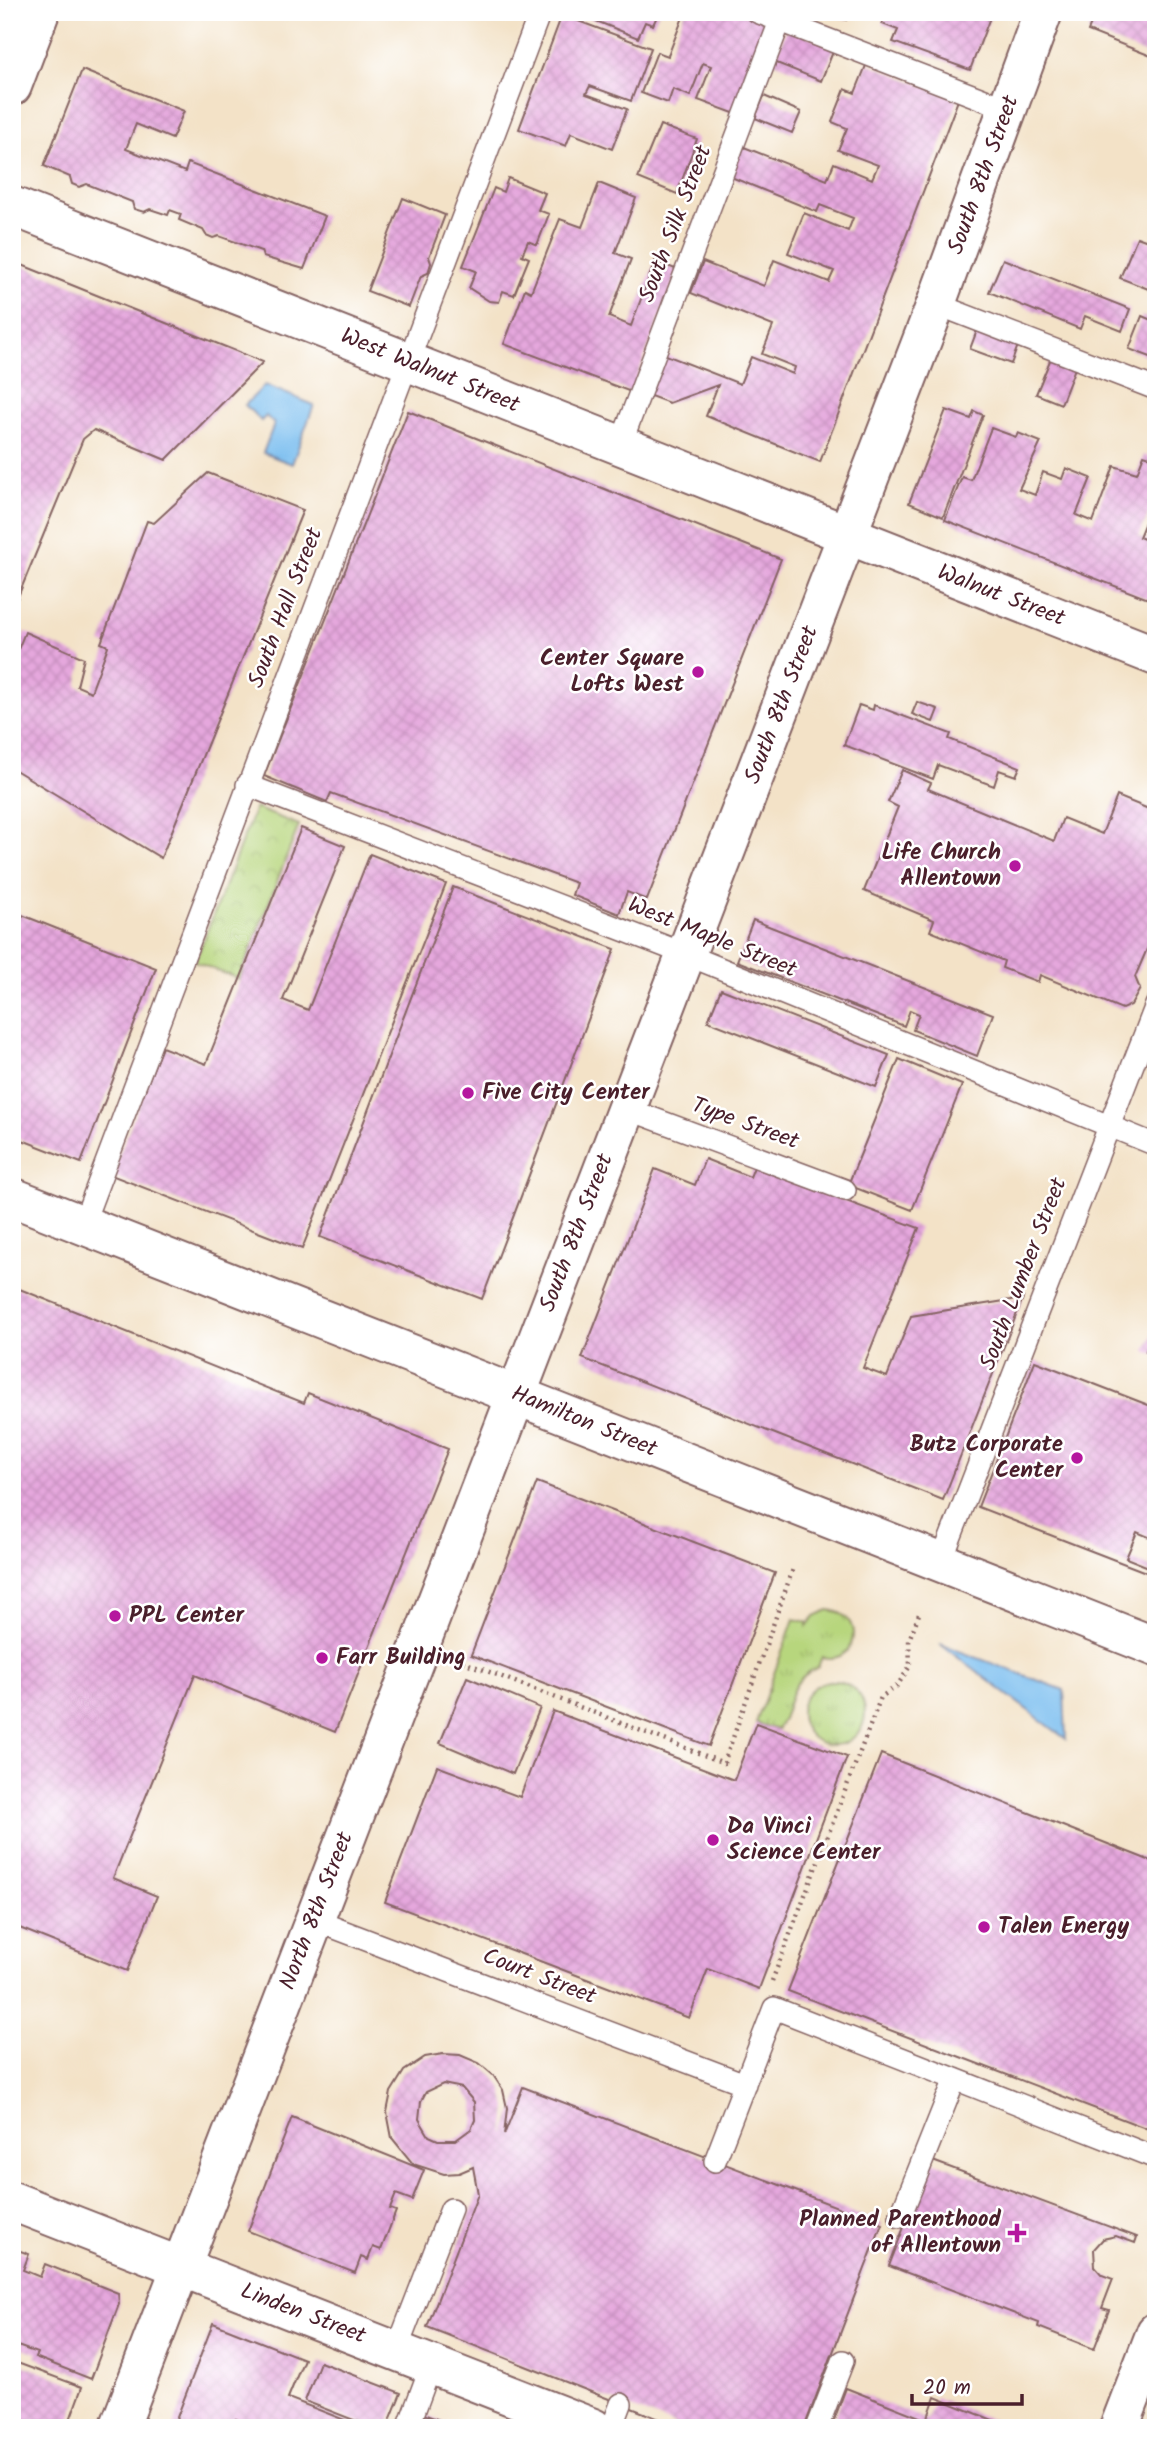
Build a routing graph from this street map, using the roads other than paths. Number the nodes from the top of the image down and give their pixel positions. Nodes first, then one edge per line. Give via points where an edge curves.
1 (40, 12) edge
2 (540, 12) edge
3 (1043, 12) edge
4 (766, 15) edge
5 (12, 86) edge
6 (1008, 109) junction
7 (12, 206) edge
8 (936, 304) junction
9 (407, 362) junction
10 (1156, 389) edge
11 (620, 446) junction
12 (847, 536) junction
13 (1156, 656) edge
14 (247, 785) junction
15 (685, 954) junction
16 (1156, 1005) edge
17 (625, 1108) junction
18 (1110, 1127) junction
19 (1156, 1145) edge
20 (845, 1189) dead end
21 (12, 1197) edge
22 (83, 1224) junction
23 (514, 1395) junction
24 (941, 1562) junction
25 (1156, 1647) edge
26 (314, 1920) junction
27 (955, 2079) junction
28 (745, 2084) junction
29 (1156, 2158) edge
30 (715, 2161) dead end
31 (12, 2201) edge
32 (451, 2209) dead end
33 (900, 2217) dead end
34 (181, 2267) junction
35 (1156, 2332) edge
36 (397, 2349) junction
37 (844, 2361) dead end
38 (432, 2363) junction
39 (607, 2416) edge
40 (119, 2428) edge
41 (408, 2428) edge
42 (612, 2428) edge
43 (817, 2428) edge
44 (1119, 2428) edge

1 - 5 main road
2 - 9 lane, South Hall Street
3 - 6 main road, South 8th Street
4 - 6 lane
4 - 11 lane, South Silk Street
6 - 8 main road, South 8th Street
7 - 9 main road, West Walnut Street
8 - 10 lane
8 - 12 main road, South 8th Street
9 - 11 main road, West Walnut Street
9 - 14 lane, South Hall Street
11 - 12 main road, West Walnut Street
12 - 13 main road, Walnut Street
12 - 15 main road, South 8th Street
14 - 15 lane, West Maple Street
14 - 22 lane, South Hall Street
15 - 17 main road, South 8th Street
15 - 18 lane, West Maple Street
16 - 18 lane, South Lumber Street
17 - 20 lane, Type Street
17 - 23 main road, South 8th Street
18 - 19 lane, West Maple Street
18 - 24 lane, South Lumber Street
21 - 22 main road, Hamilton Street
22 - 23 main road, Hamilton Street
23 - 24 main road, Hamilton Street
23 - 26 main road, North 8th Street
24 - 25 main road, Hamilton Street
26 - 28 lane, Court Street
26 - 34 main road, North 8th Street
27 - 28 lane via 774,2008
27 - 29 lane
27 - 33 lane
28 - 30 lane
31 - 34 main road, Linden Street
32 - 36 lane
34 - 36 main road, Linden Street
34 - 40 main road, North 8th Street
35 - 44 main road
36 - 38 main road, Linden Street
37 - 43 lane
38 - 39 main road, Linden Street
38 - 41 lane
39 - 42 lane

